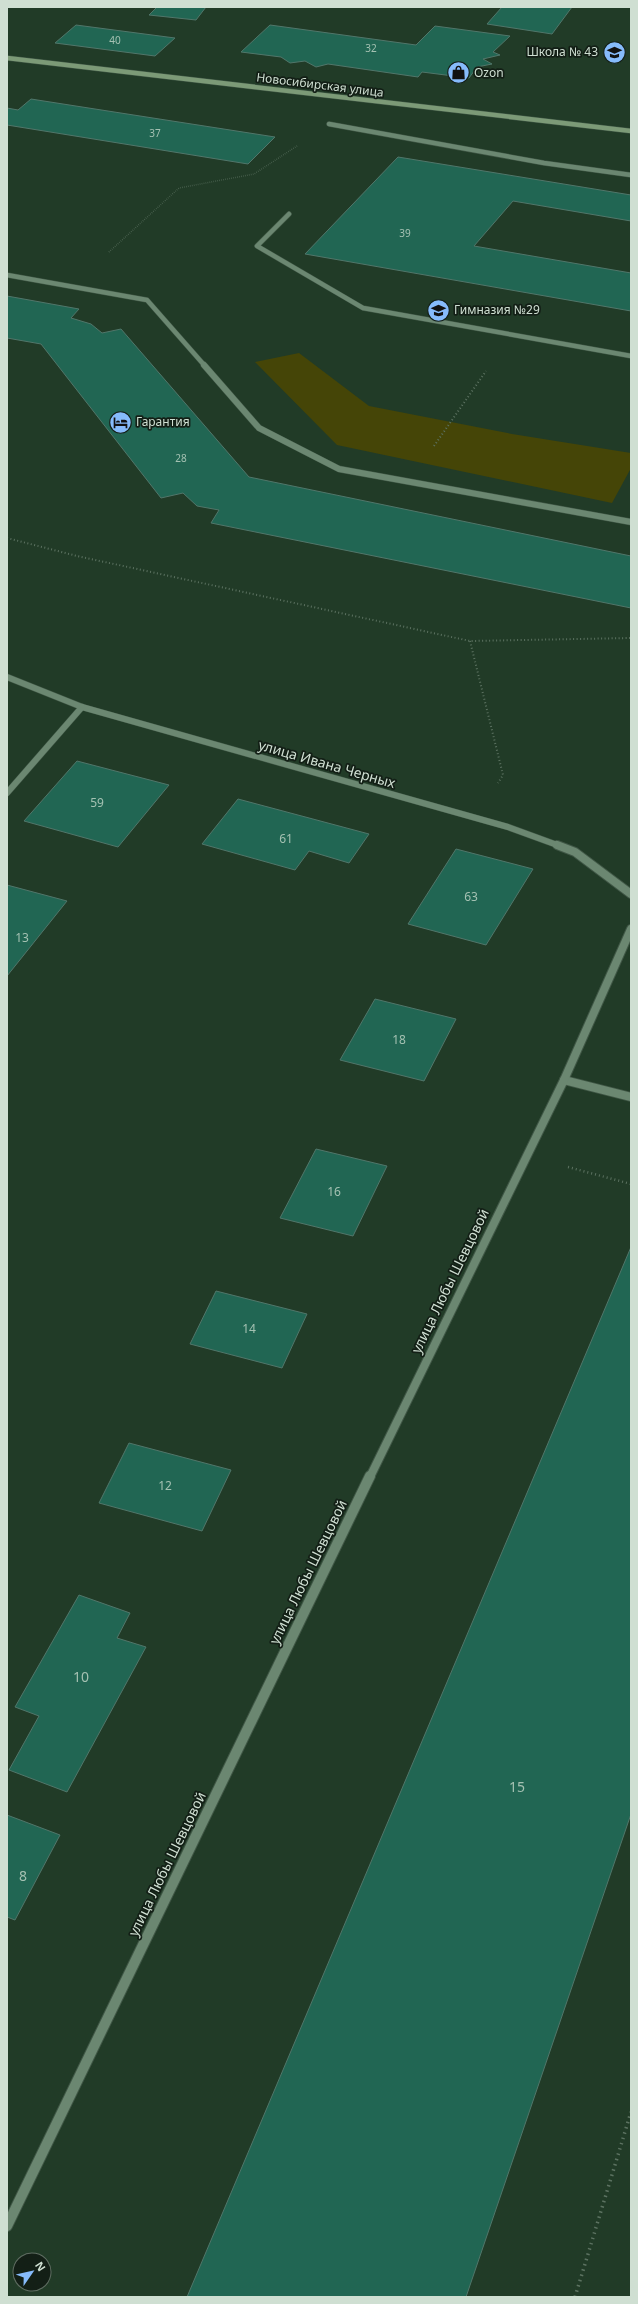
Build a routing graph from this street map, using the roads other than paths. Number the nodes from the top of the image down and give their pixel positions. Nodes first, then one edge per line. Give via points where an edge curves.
1 (7, 58) edge
2 (329, 124) road end
3 (631, 131) edge
4 (631, 175) edge
5 (289, 214) dead end
6 (7, 275) edge
7 (631, 356) edge
8 (631, 522) edge
9 (7, 677) edge
10 (82, 707) junction
11 (7, 793) edge
12 (631, 894) edge
13 (631, 929) edge
14 (564, 1080) junction
15 (631, 1097) edge
16 (7, 2226) edge

1 - 3 street, Новосибирская улица
2 - 4 street via 544,163
5 - 7 street via 257,246 363,308
6 - 8 street via 147,300 259,428 339,469
9 - 10 street, улица Ивана Черных
10 - 11 street
10 - 12 street, улица Ивана Черных via 508,827 575,852
13 - 14 street, улица Любы Шевцовой
14 - 15 street
14 - 16 street, улица Любы Шевцовой

